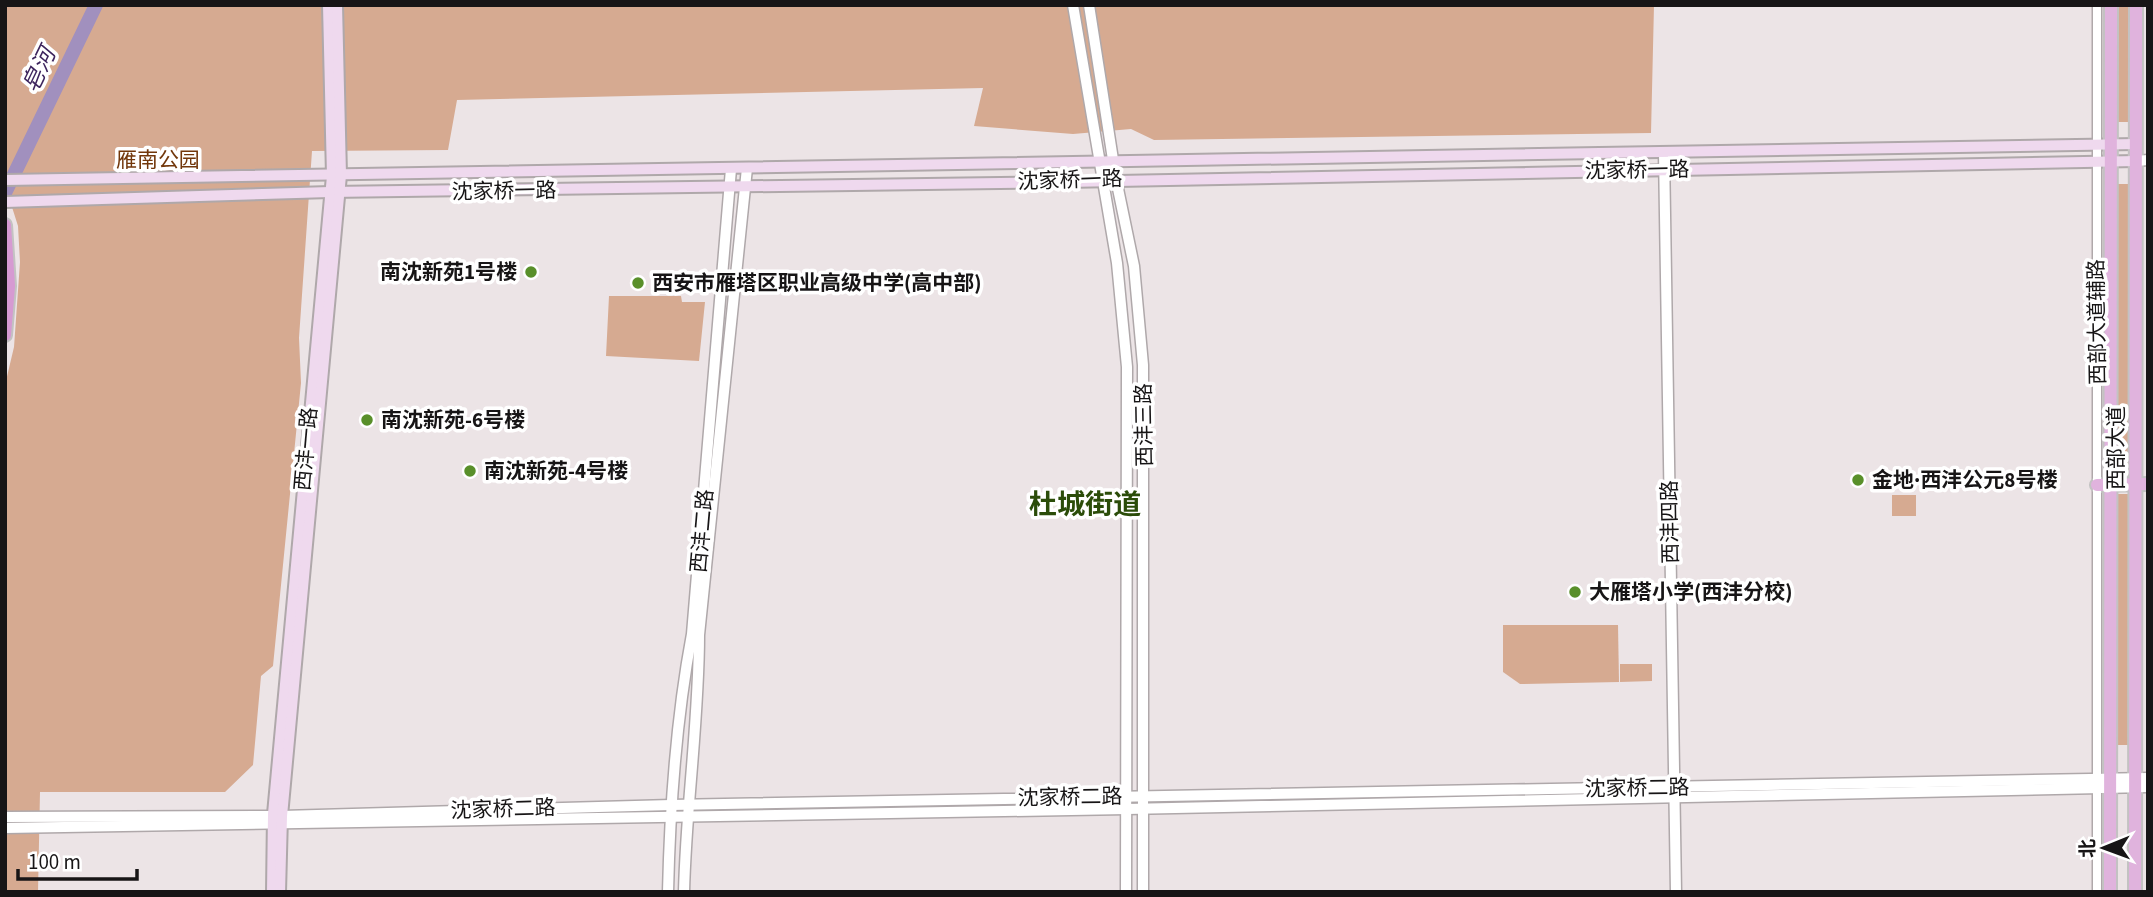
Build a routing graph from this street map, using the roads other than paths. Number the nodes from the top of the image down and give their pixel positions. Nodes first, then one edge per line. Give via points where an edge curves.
1 (328, 5) edge
2 (337, 5) edge
3 (1073, 5) edge
4 (1089, 5) edge
5 (2097, 5) edge
6 (2111, 5) edge
7 (2136, 5) edge
8 (2111, 143) junction
9 (2097, 144) junction
10 (2142, 144) edge
11 (1664, 153) junction
12 (2142, 160) edge
13 (2096, 161) junction
14 (2111, 161) junction
15 (1098, 162) junction
16 (1114, 163) junction
17 (747, 168) junction
18 (731, 169) junction
19 (1664, 170) junction
20 (336, 176) junction
21 (1116, 178) junction
22 (5, 180) edge
23 (1101, 181) junction
24 (729, 187) junction
25 (745, 187) junction
26 (334, 193) junction
27 (5, 202) edge
28 (6, 228) edge
29 (5, 335) edge
30 (2142, 484) edge
31 (2104, 485) junction
32 (2142, 783) edge
33 (2103, 785) junction
34 (1674, 792) junction
35 (1127, 796) junction
36 (1144, 796) junction
37 (671, 805) junction
38 (688, 805) junction
39 (1144, 808) junction
40 (1127, 809) junction
41 (5, 817) edge
42 (687, 817) junction
43 (669, 818) junction
44 (278, 819) junction
45 (5, 828) edge
46 (272, 892) edge
47 (280, 892) edge
48 (668, 892) edge
49 (684, 892) edge
50 (1126, 892) edge
51 (1143, 892) edge
52 (1676, 892) edge
53 (2097, 892) edge
54 (2110, 892) edge
55 (2135, 892) edge

1 - 20 main road, 西沣一路
2 - 20 main road, 西沣一路
3 - 15 street, 西沣三路
4 - 16 street, 西沣三路
5 - 9 street, 西部大道辅路
6 - 8 main road, 西部大道
7 - 10 main road, 西部大道
8 - 9 main road, 沈家桥一路
8 - 10 main road, 沈家桥一路
8 - 14 main road, 西部大道
9 - 11 main road, 沈家桥一路
9 - 13 street, 西部大道辅路
10 - 12 main road, 西部大道
11 - 16 main road, 沈家桥一路
11 - 19 street, 西沣四路
12 - 14 main road, 沈家桥一路
12 - 30 main road, 西部大道
13 - 14 main road, 沈家桥一路
13 - 19 main road, 沈家桥一路
13 - 31 street, 西部大道辅路
14 - 31 main road, 西部大道
15 - 16 main road, 沈家桥一路
15 - 17 main road, 沈家桥一路
15 - 23 street, 西沣三路
16 - 21 street, 西沣三路
17 - 18 main road, 沈家桥一路
17 - 25 street, 西沣二路
18 - 20 main road, 沈家桥一路
18 - 24 street, 西沣二路
19 - 21 main road, 沈家桥一路
19 - 34 street, 西沣四路
20 - 22 main road, 沈家桥一路
20 - 26 main road, 西沣一路
21 - 23 main road, 沈家桥一路
21 - 36 street, 西沣三路 via 1134,266 1143,365
23 - 25 main road, 沈家桥一路
23 - 35 street, 西沣三路 via 1117,263 1127,367
24 - 25 main road, 沈家桥一路
24 - 26 main road, 沈家桥一路
24 - 37 street, 西沣二路 via 692,634 682,685
25 - 38 street, 西沣二路 via 703,594
26 - 27 main road, 沈家桥一路
26 - 44 main road, 西沣一路
28 - 29 highway via 9,286
30 - 31 main road
30 - 32 main road, 西部大道
31 - 33 main road, 西部大道
32 - 33 street, 沈家桥二路
32 - 55 main road, 西部大道
33 - 34 street, 沈家桥二路
33 - 53 street
33 - 54 main road, 西部大道
34 - 36 street, 沈家桥二路
34 - 39 street, 沈家桥二路
34 - 52 street, 西沣四路
35 - 36 street, 沈家桥二路
35 - 38 street, 沈家桥二路
35 - 40 street, 西沣三路
36 - 39 street, 西沣三路
37 - 38 street, 沈家桥二路
37 - 43 street, 西沣二路
37 - 44 street, 沈家桥二路
38 - 42 street, 西沣二路
39 - 40 street, 沈家桥二路
39 - 51 street, 西沣三路
40 - 42 street, 沈家桥二路
40 - 50 street, 西沣三路
41 - 44 street, 沈家桥二路
42 - 43 street, 沈家桥二路
42 - 49 street, 西沣二路
43 - 44 street, 沈家桥二路
43 - 48 street, 西沣二路
44 - 45 street, 沈家桥二路
44 - 46 main road, 西沣一路
44 - 47 main road, 西沣一路

